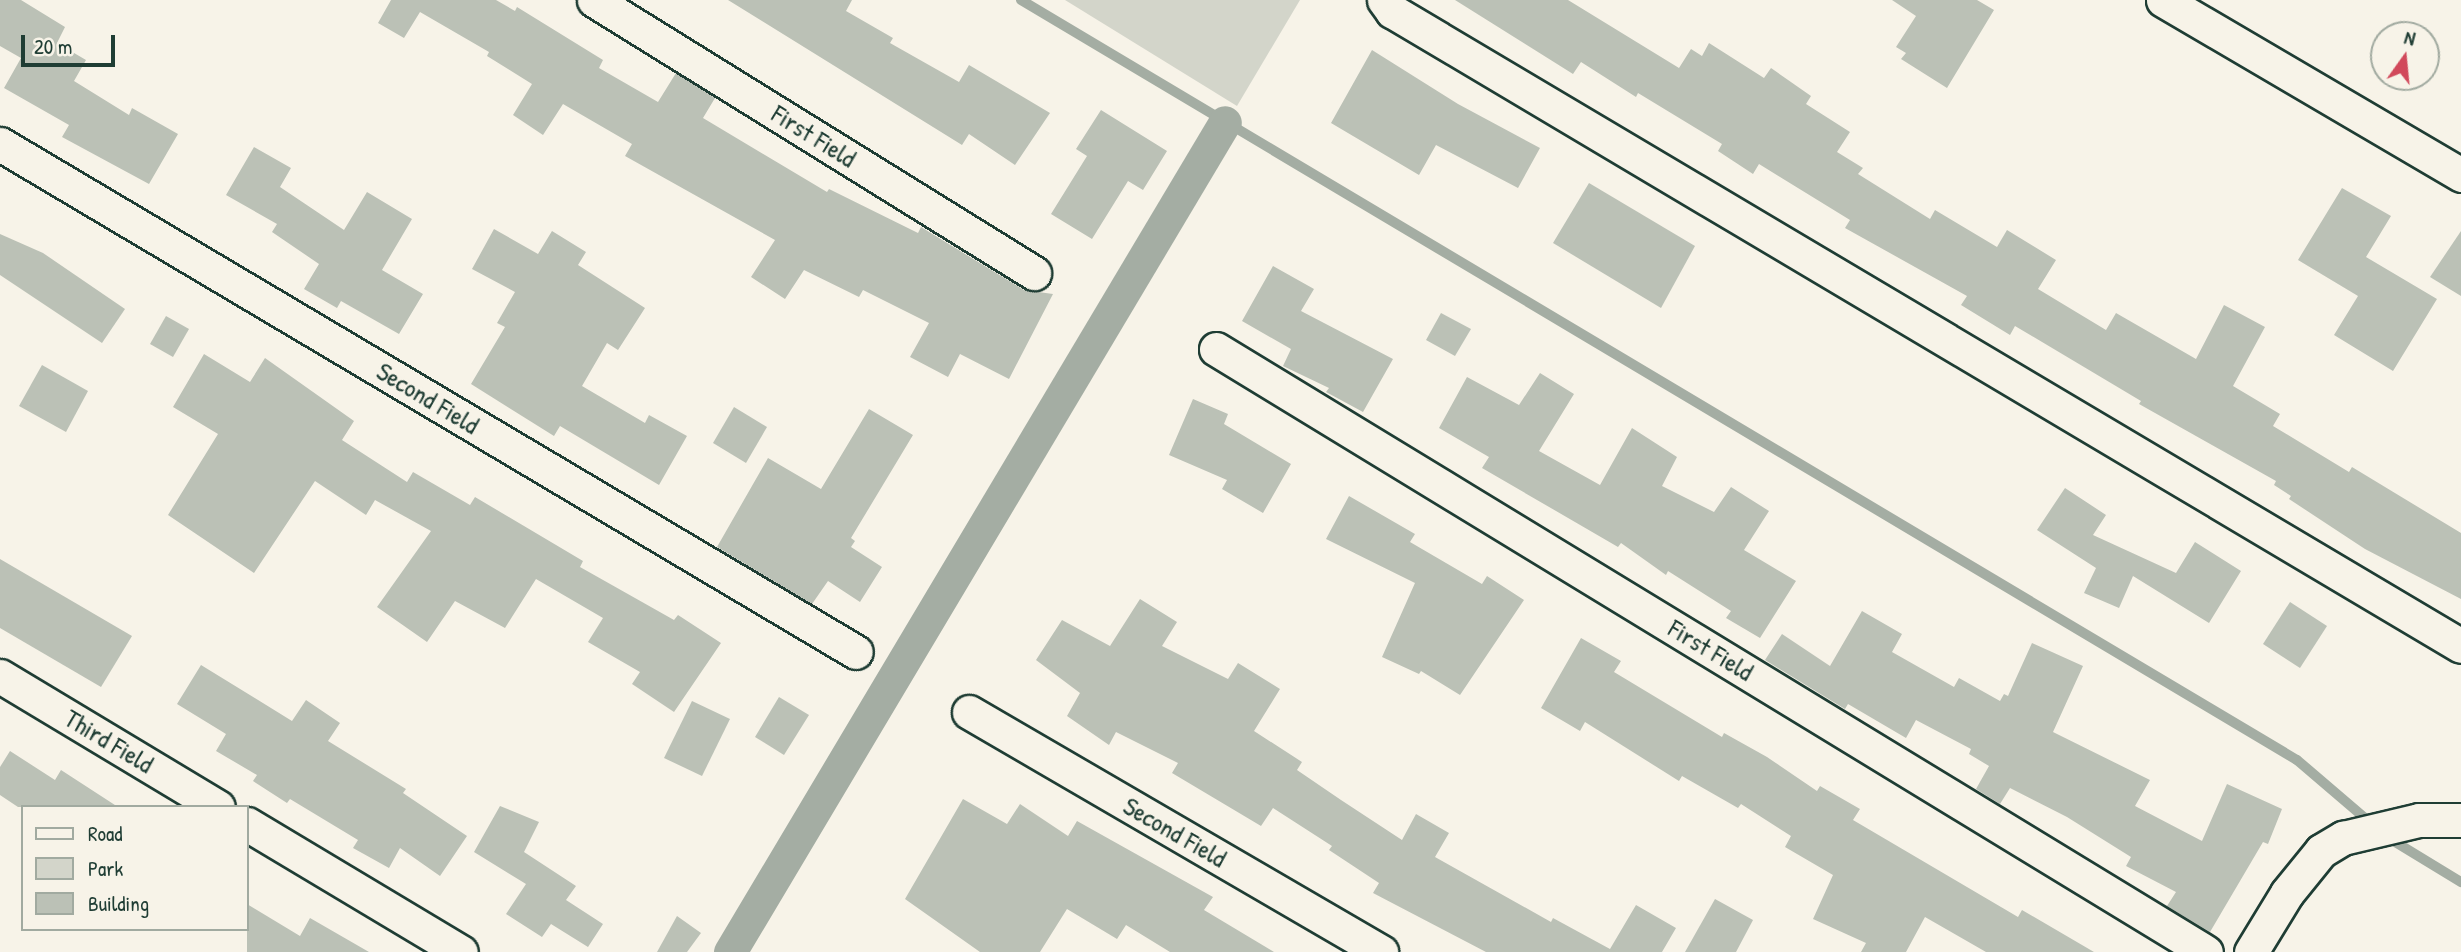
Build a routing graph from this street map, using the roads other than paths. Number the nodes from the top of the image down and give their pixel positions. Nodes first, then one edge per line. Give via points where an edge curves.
1 (594, 0) edge
2 (1384, 0) edge
3 (2163, 0) edge
4 (0, 144) edge
5 (2461, 175) edge
6 (1034, 273) dead end
7 (1216, 349) dead end
8 (2461, 646) edge
9 (856, 652) dead end
10 (0, 676) edge
11 (969, 712) dead end
12 (215, 805) edge
13 (2461, 820) edge
14 (248, 825) edge
15 (461, 952) edge
16 (1381, 952) edge
17 (2206, 952) edge
18 (2251, 952) edge

1 - 6 street, First Field
2 - 8 street via 1392,11
3 - 5 street
4 - 9 street, Second Field
7 - 17 street, First Field
10 - 12 street, Third Field
11 - 16 street, Second Field
13 - 18 street via 2419,820 2343,838 2312,862
14 - 15 street

